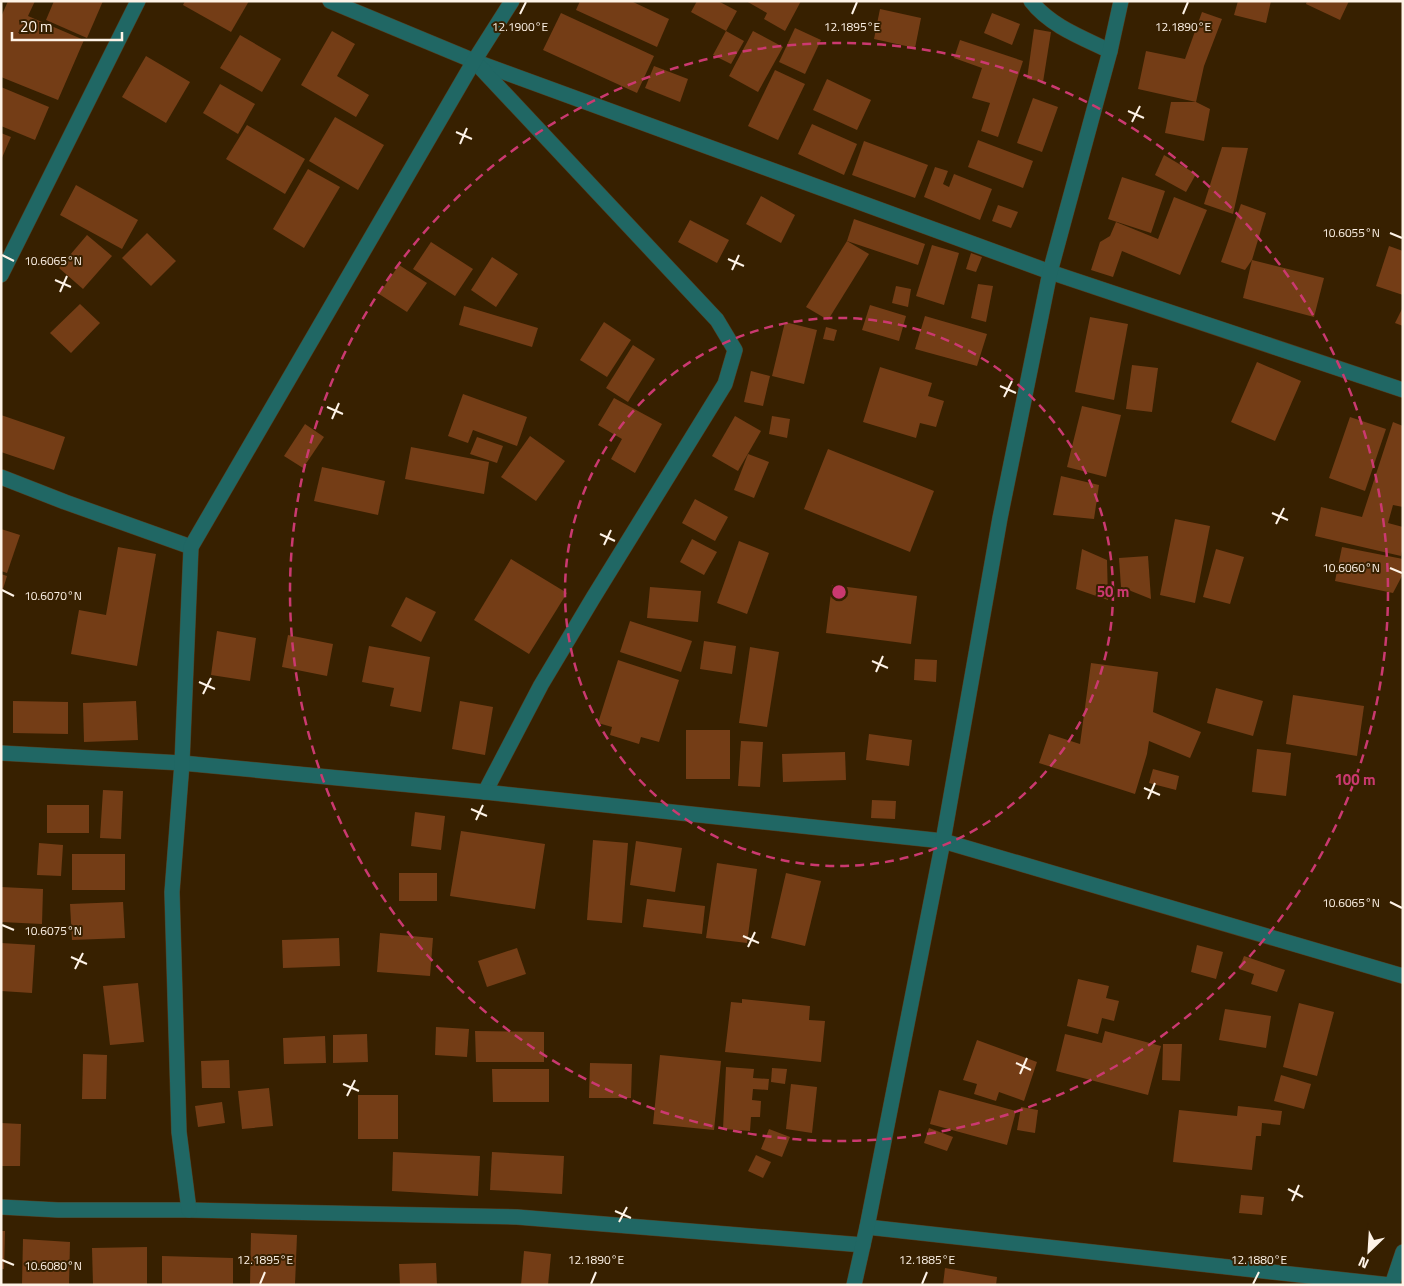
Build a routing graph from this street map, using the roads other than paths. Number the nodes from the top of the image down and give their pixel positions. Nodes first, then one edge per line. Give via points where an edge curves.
1 (138, 1) edge
2 (330, 1) edge
3 (512, 1) edge
4 (1031, 1) edge
5 (1121, 1) edge
6 (1110, 51) junction
7 (474, 61) junction
8 (1050, 272) junction
9 (1, 275) edge
10 (1403, 390) edge
11 (1, 477) edge
12 (191, 547) junction
13 (1, 753) edge
14 (182, 763) junction
15 (485, 792) junction
16 (943, 841) junction
17 (1403, 976) edge
18 (1, 1207) edge
19 (189, 1210) junction
20 (867, 1226) junction
21 (863, 1245) junction
22 (1403, 1252) edge
23 (854, 1285) edge
24 (1391, 1285) edge

1 - 9 street
2 - 7 street
3 - 7 street
4 - 6 street via 1039,12
5 - 6 street
6 - 8 street
7 - 8 street
7 - 12 street
7 - 15 street via 717,320 735,350 725,384 541,685
8 - 10 street
8 - 16 street via 1000,518
11 - 12 street
12 - 14 street
13 - 14 street
14 - 15 street
14 - 19 street via 172,892 179,1132
15 - 16 street
16 - 17 street
16 - 20 street
18 - 19 street
19 - 21 street via 517,1217
20 - 21 street
20 - 24 street
21 - 23 street
22 - 24 street

